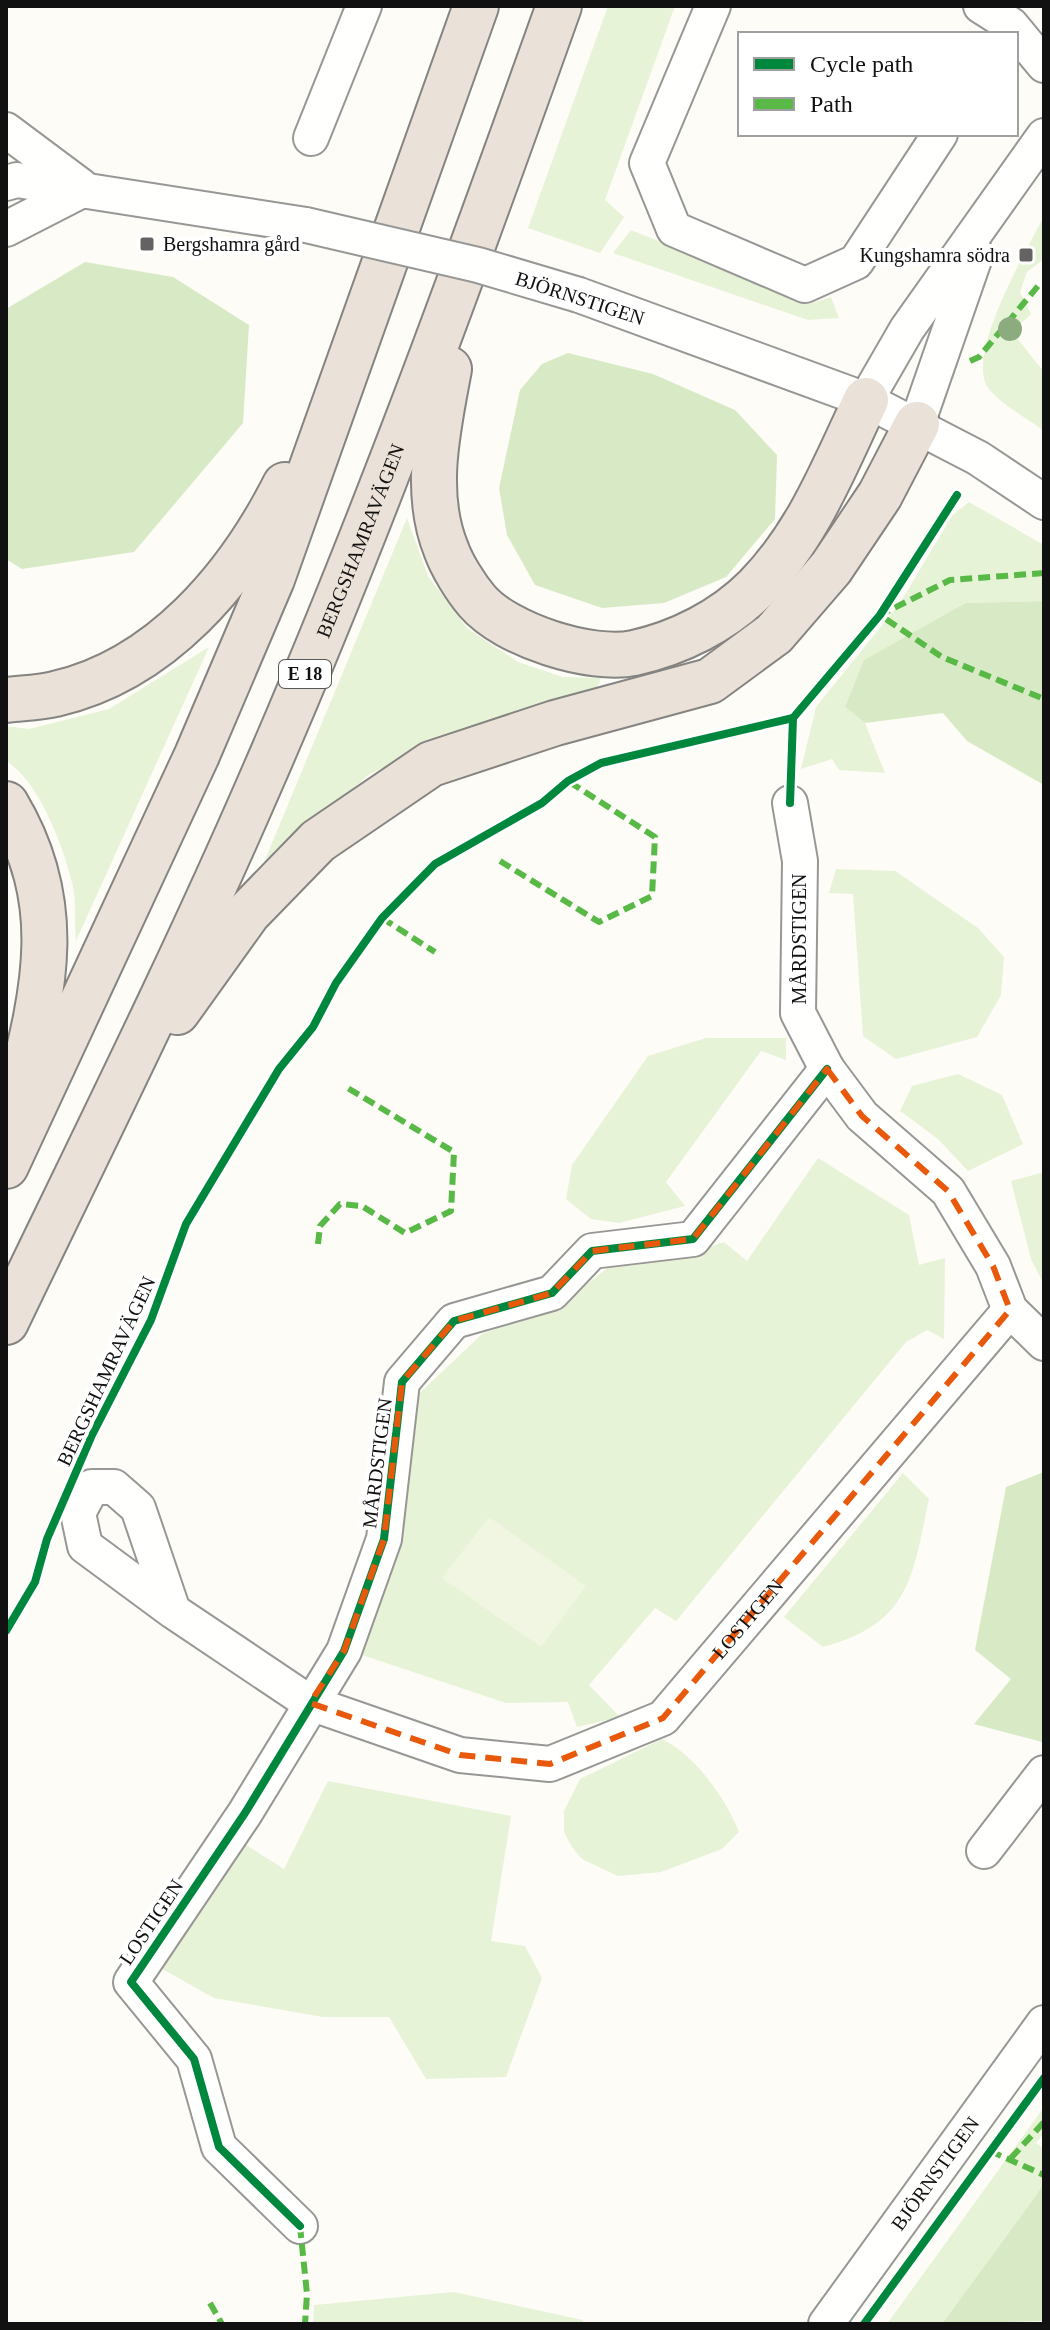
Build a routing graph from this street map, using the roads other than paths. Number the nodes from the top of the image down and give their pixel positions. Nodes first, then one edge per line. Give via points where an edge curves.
1 (364, 6) edge
2 (476, 6) edge
3 (559, 6) edge
4 (713, 6) edge
5 (981, 6) edge
6 (1017, 32) edge
7 (1018, 34) edge
8 (1018, 65) edge
9 (1044, 66) edge
10 (6, 130) edge
11 (939, 136) edge
12 (311, 138) dead end
13 (1039, 152) edge
14 (6, 183) edge
15 (84, 189) junction
16 (989, 218) junction
17 (6, 229) edge
18 (473, 246) junction
19 (356, 344) junction
20 (866, 400) junction
21 (917, 424) junction
22 (1044, 502) edge
23 (6, 700) edge
24 (790, 803) dead end
25 (6, 804) edge
26 (827, 1069) junction
27 (117, 1095) junction
28 (6, 1145) edge
29 (6, 1166) edge
30 (1010, 1310) junction
31 (6, 1322) edge
32 (1044, 1343) edge
33 (173, 1611) dead end
34 (310, 1703) junction
35 (1044, 1773) edge
36 (984, 1851) dead end
37 (1044, 2023) edge
38 (300, 2226) dead end
39 (826, 2324) edge

1 - 12 street
2 - 19 highway
3 - 18 highway, BERGSHAMRAVÄGEN / E 18
4 - 11 street via 647,163 674,229 805,285 856,262
5 - 6 street
7 - 9 street
8 - 9 street
10 - 15 street, BJÖRNSTIGEN
13 - 16 street
14 - 15 street, BJÖRNSTIGEN
15 - 17 street
15 - 20 street, BJÖRNSTIGEN, bridge via 306,225 478,265 579,295
16 - 20 street via 907,329
16 - 21 street
18 - 20 highway via 435,441 435,503 446,550 478,603 531,637 585,654 632,654 699,631 754,589 799,537
18 - 27 highway, BERGSHAMRAVÄGEN / E 18 via 261,782
19 - 23 highway via 270,515 211,598 159,645 107,675 56,694
19 - 29 highway via 260,608
20 - 21 street, BJÖRNSTIGEN
21 - 22 street, BJÖRNSTIGEN
21 - 27 highway via 880,495 831,568 774,634 710,681 431,764 318,841 248,913
24 - 26 street, MÅRDSTIGEN via 800,861 798,1013
25 - 28 highway via 27,840 41,886 44,940 39,1011
26 - 30 street, MÅRDSTIGEN via 862,1116 948,1191 993,1266
26 - 34 street, MÅRDSTIGEN via 693,1239 592,1251 552,1293 454,1321 402,1382 384,1539 344,1651
27 - 31 highway, BERGSHAMRAVÄGEN / E 18
30 - 32 street, MÅRDSTIGEN
30 - 34 street, LOSTIGEN via 663,1718 550,1764 460,1755
33 - 34 street, LOSTIGEN
34 - 38 street, LOSTIGEN via 245,1813 131,1982 194,2059 219,2147
35 - 36 street
37 - 39 street, BJÖRNSTIGEN

